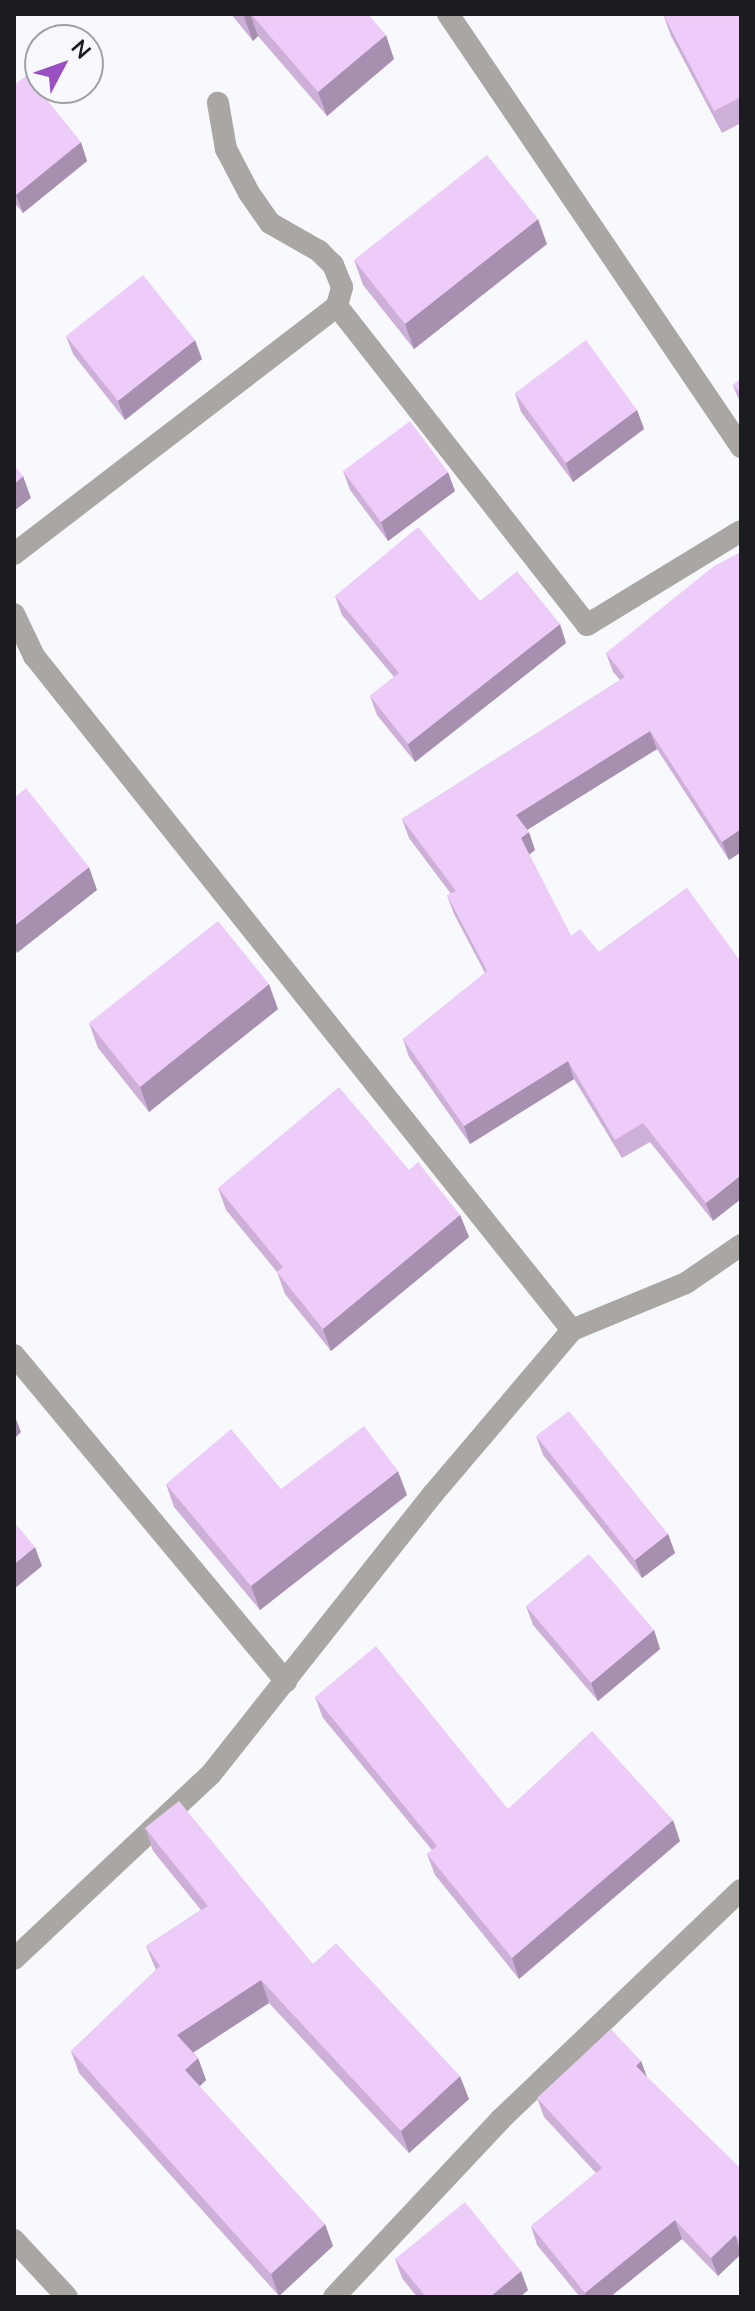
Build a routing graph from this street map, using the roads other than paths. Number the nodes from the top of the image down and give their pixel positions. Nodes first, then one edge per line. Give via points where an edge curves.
1 (448, 14) edge
2 (218, 103) dead end
3 (337, 306) junction
4 (741, 447) edge
5 (741, 531) edge
6 (14, 554) edge
7 (14, 614) edge
8 (741, 1245) edge
9 (572, 1330) junction
10 (14, 1355) edge
11 (286, 1681) junction
12 (741, 1890) edge
13 (14, 1959) edge
14 (14, 2240) edge
15 (67, 2297) edge
16 (334, 2297) edge

1 - 4 street
2 - 3 street via 226,149 249,193 270,223 333,265 342,287
3 - 5 street via 587,625
3 - 6 street
7 - 9 street via 44,669
8 - 9 street via 686,1283
9 - 11 street via 433,1494
10 - 11 street
11 - 13 street via 211,1774
12 - 16 street via 500,2120
14 - 15 street

